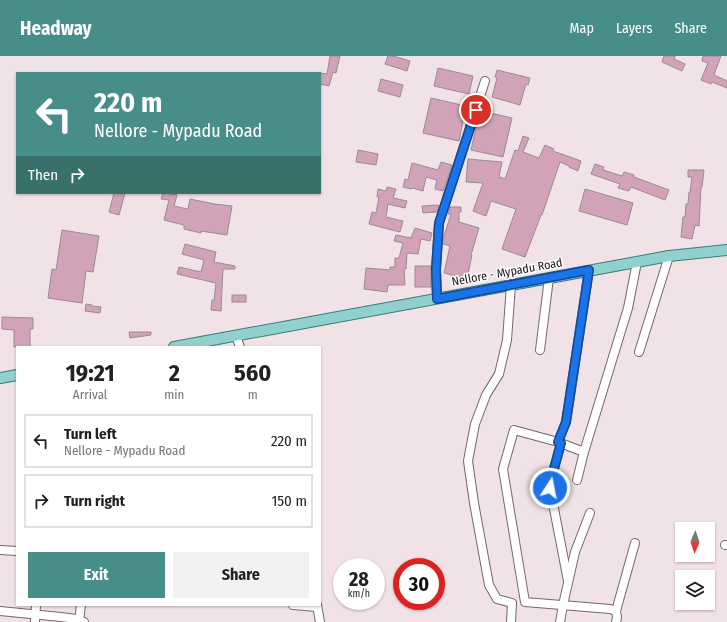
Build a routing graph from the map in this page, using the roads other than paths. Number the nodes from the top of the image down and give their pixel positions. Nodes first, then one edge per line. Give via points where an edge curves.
1 (485, 81) dead end
2 (727, 250) edge
3 (668, 256) junction
4 (637, 262) junction
5 (589, 270) junction
6 (549, 278) junction
7 (511, 285) junction
8 (437, 299) junction
9 (236, 336) junction
10 (180, 346) edge
11 (240, 346) edge
12 (540, 350) dead end
13 (639, 352) dead end
14 (16, 375) edge
15 (0, 378) edge
16 (560, 443) junction
17 (584, 452) junction
18 (577, 480) dead end
19 (590, 513) dead end
20 (635, 543) dead end
21 (0, 550) edge
22 (16, 551) edge
23 (568, 580) junction
24 (563, 605) junction
25 (36, 606) edge
26 (81, 606) edge
27 (317, 606) edge
28 (616, 611) junction
29 (0, 612) edge
30 (35, 618) edge
31 (81, 622) edge
32 (320, 622) edge
33 (511, 622) edge
34 (560, 622) edge
35 (616, 622) edge

1 - 8 street via 439,223
2 - 3 main road, Nellore - Mypadu Road
3 - 4 main road, Nellore - Mypadu Road
3 - 13 street
4 - 5 main road, Nellore - Mypadu Road
4 - 17 street via 628,308
5 - 6 main road, Nellore - Mypadu Road
5 - 16 street via 566,422
6 - 7 main road, Nellore - Mypadu Road
6 - 12 street
7 - 8 main road, Nellore - Mypadu Road
7 - 33 street via 507,340 499,374 486,395 475,424 468,461 490,585 497,598 512,602
8 - 9 main road, Nellore - Mypadu Road
9 - 10 main road, Nellore - Mypadu Road
9 - 11 street
14 - 15 main road
16 - 17 street
16 - 23 street via 550,488
16 - 24 street via 514,430 503,469 525,602
17 - 18 street
19 - 23 street via 575,552
20 - 28 street
21 - 22 street
23 - 24 street
24 - 28 street
24 - 34 street
25 - 30 street
26 - 31 street
27 - 32 street
28 - 35 street
29 - 30 street
30 - 31 street via 61,616

